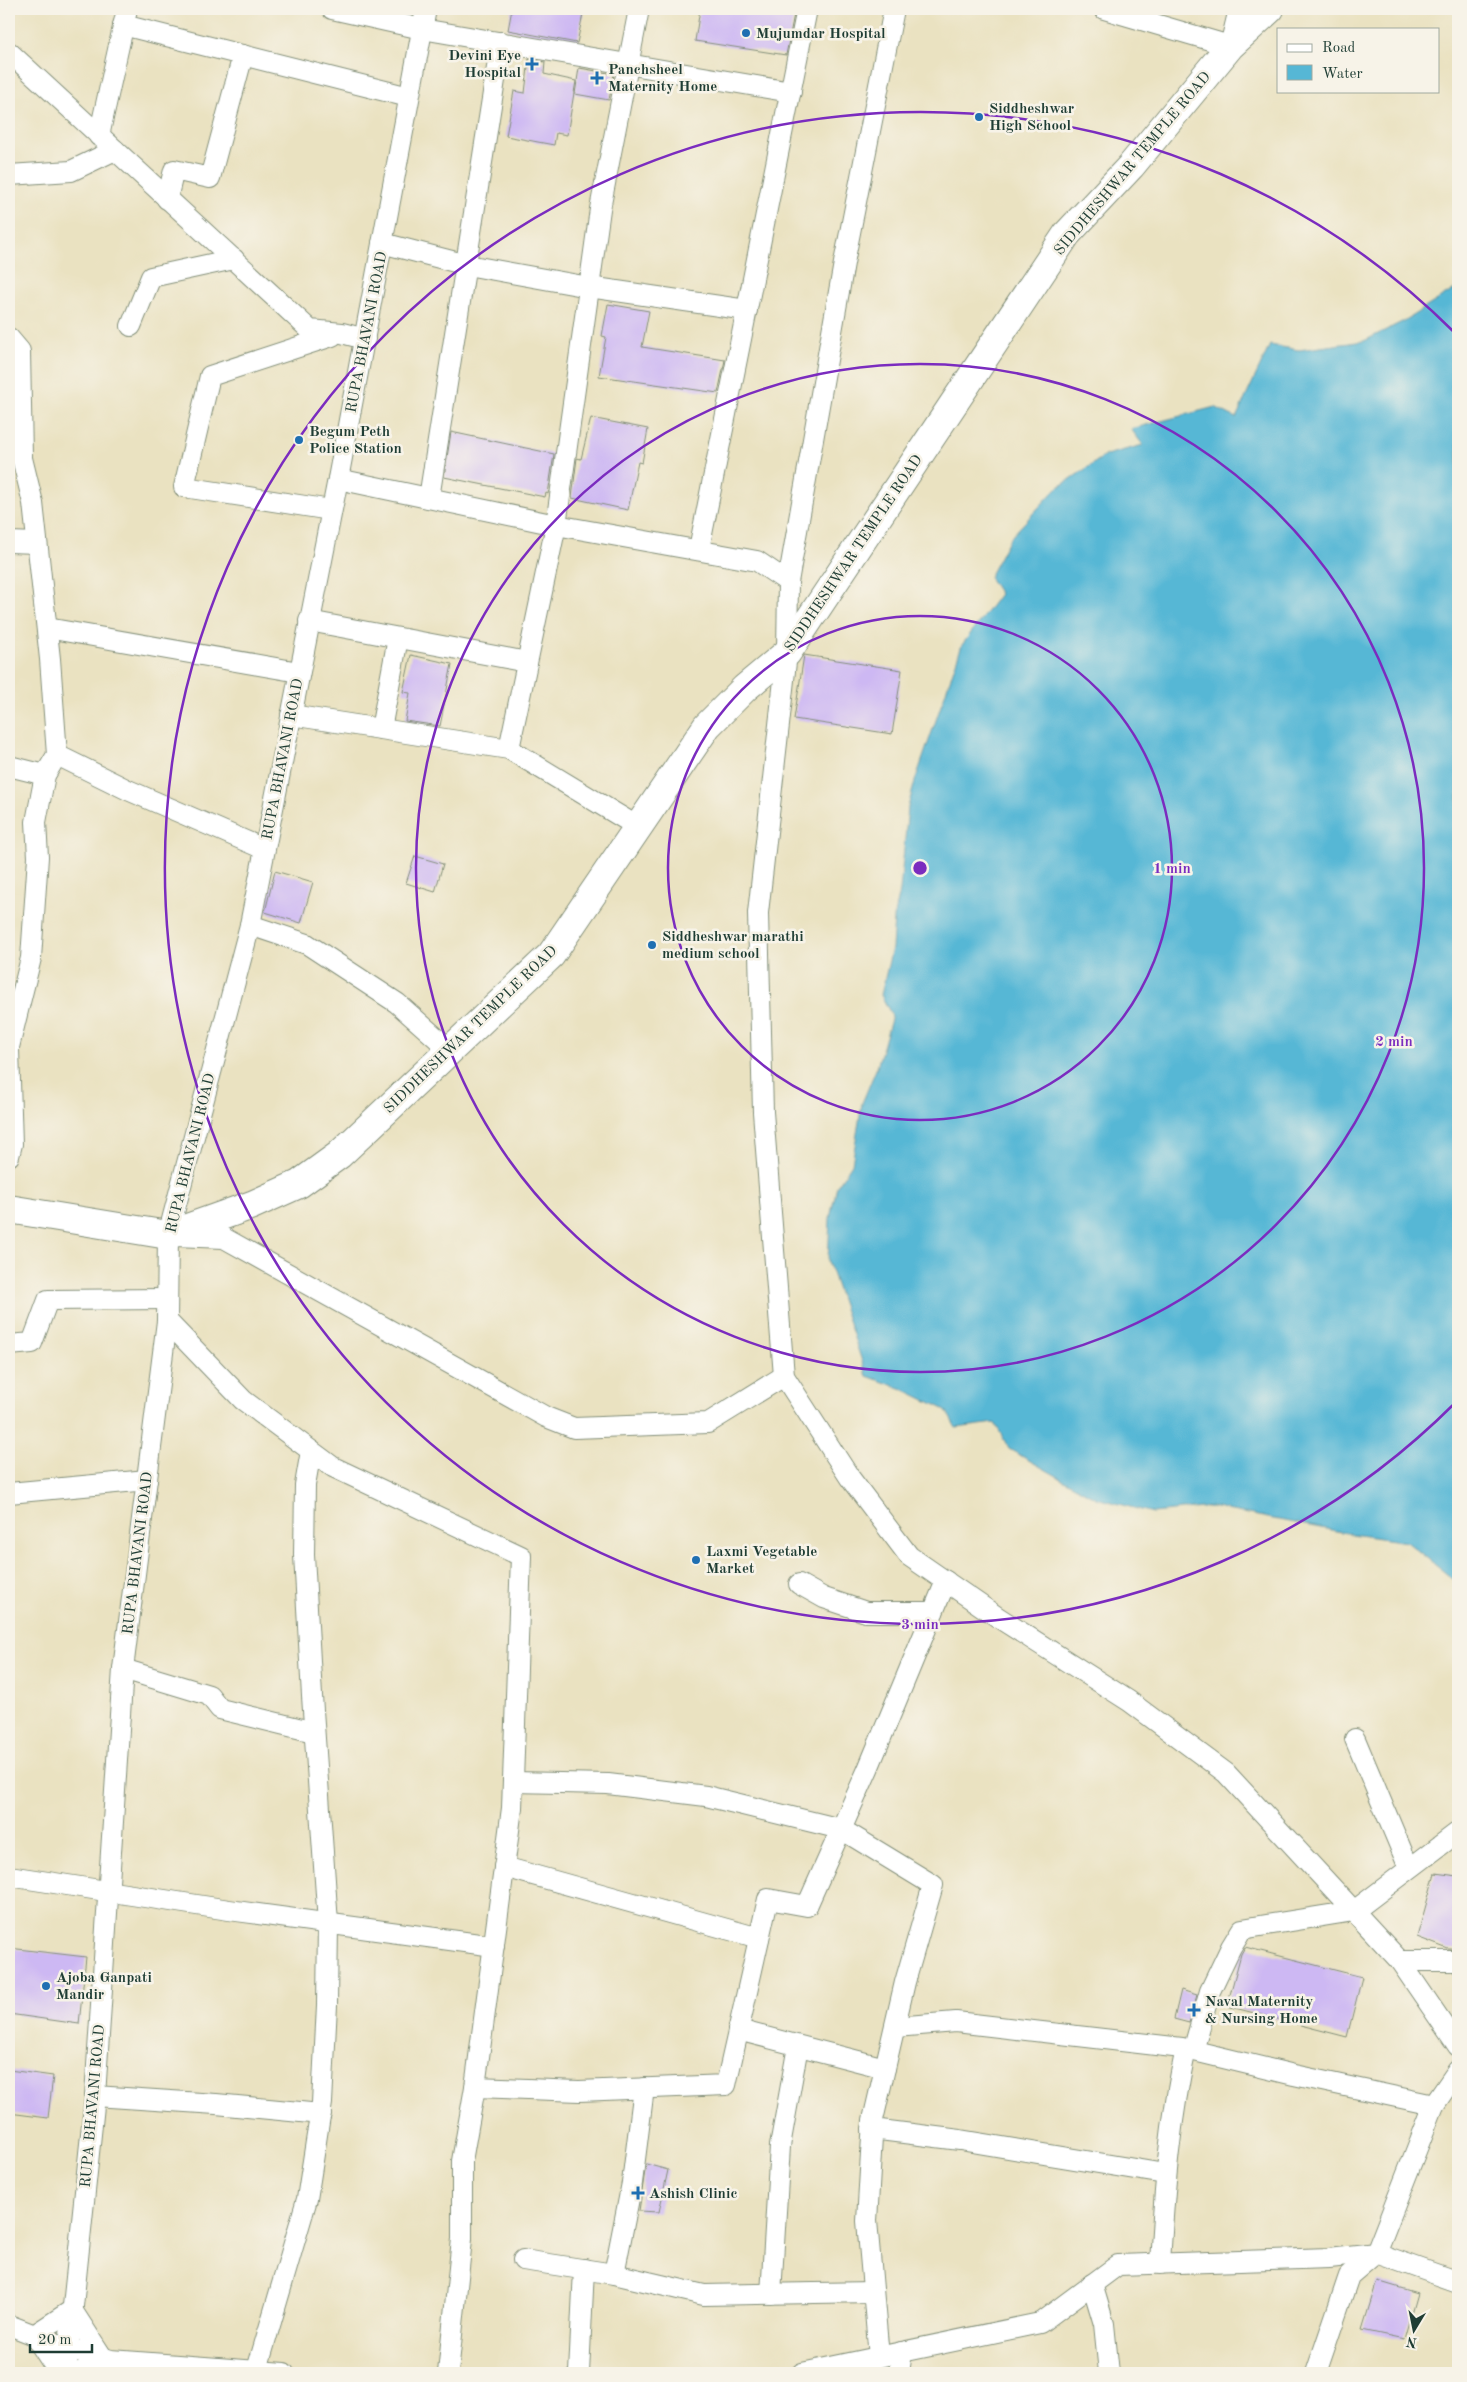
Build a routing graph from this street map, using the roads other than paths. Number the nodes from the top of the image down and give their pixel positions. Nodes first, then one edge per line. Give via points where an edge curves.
1 (332, 9) edge
2 (426, 9) edge
3 (639, 9) edge
4 (808, 9) edge
5 (894, 9) edge
6 (1104, 9) edge
7 (1239, 9) edge
8 (1270, 9) edge
9 (125, 17) edge
10 (422, 29) junction
11 (501, 42) junction
12 (1230, 46) junction
13 (9, 52) edge
14 (243, 55) junction
15 (629, 64) junction
16 (791, 92) junction
17 (410, 97) junction
18 (99, 136) junction
19 (114, 150) junction
20 (9, 176) edge
21 (168, 199) junction
22 (382, 243) junction
23 (234, 259) junction
24 (467, 265) junction
25 (589, 287) junction
26 (747, 310) junction
27 (131, 326) dead end
28 (342, 332) junction
29 (9, 338) edge
30 (365, 339) junction
31 (338, 479) junction
32 (429, 498) junction
33 (331, 510) junction
34 (556, 524) junction
35 (9, 542) edge
36 (37, 544) junction
37 (699, 549) junction
38 (788, 582) junction
39 (309, 621) junction
40 (46, 628) junction
41 (398, 638) junction
42 (787, 653) junction
43 (527, 662) junction
44 (299, 672) junction
45 (291, 715) junction
46 (381, 729) junction
47 (509, 749) junction
48 (58, 755) junction
49 (9, 766) edge
50 (45, 776) junction
51 (638, 827) junction
52 (264, 849) junction
53 (250, 925) junction
54 (9, 1048) edge
55 (450, 1050) junction
56 (9, 1156) edge
57 (9, 1209) edge
58 (168, 1235) junction
59 (166, 1299) junction
60 (167, 1320) junction
61 (9, 1345) edge
62 (784, 1376) junction
63 (311, 1451) junction
64 (147, 1480) junction
65 (9, 1493) edge
66 (946, 1581) junction
67 (799, 1584) dead end
68 (933, 1612) junction
69 (123, 1670) junction
70 (314, 1732) junction
71 (1355, 1740) dead end
72 (513, 1782) junction
73 (841, 1830) junction
74 (1458, 1832) edge
75 (504, 1868) junction
76 (1409, 1868) junction
77 (9, 1876) edge
78 (109, 1892) junction
79 (1354, 1911) junction
80 (328, 1923) junction
81 (759, 1938) junction
82 (494, 1946) junction
83 (1400, 1961) junction
84 (1458, 1961) edge
85 (895, 2027) junction
86 (738, 2030) junction
87 (798, 2046) junction
88 (1458, 2046) edge
89 (1190, 2050) junction
90 (885, 2068) junction
91 (1458, 2070) edge
92 (475, 2087) junction
93 (644, 2088) junction
94 (95, 2096) junction
95 (1434, 2105) junction
96 (321, 2114) junction
97 (872, 2129) junction
98 (1165, 2174) junction
99 (1376, 2253) junction
100 (523, 2260) dead end
101 (1160, 2264) junction
102 (584, 2269) junction
103 (614, 2274) junction
104 (1458, 2282) edge
105 (1092, 2284) junction
106 (873, 2292) junction
107 (771, 2294) junction
108 (72, 2310) junction
109 (9, 2325) edge
110 (34, 2335) junction
111 (68, 2348) junction
112 (902, 2352) junction
113 (879, 2357) junction
114 (103, 2358) junction
115 (256, 2372) edge
116 (59, 2373) edge
117 (66, 2373) edge
118 (79, 2373) edge
119 (284, 2373) edge
120 (448, 2373) edge
121 (579, 2373) edge
122 (802, 2373) edge
123 (899, 2373) edge
124 (1108, 2373) edge
125 (1316, 2373) edge

1 - 10 street
2 - 10 street, RUPA BHAVANI ROAD
3 - 15 street
4 - 16 street
5 - 38 street via 844,263
6 - 12 street
7 - 12 street
8 - 12 highway, SIDDHESHWAR TEMPLE ROAD
9 - 14 street
9 - 18 street
10 - 11 street
10 - 17 street, RUPA BHAVANI ROAD
11 - 15 street
11 - 24 street
12 - 42 highway, SIDDHESHWAR TEMPLE ROAD via 1130,166 1066,234
13 - 18 street
14 - 17 street
14 - 21 street via 210,178 174,170
15 - 16 street
15 - 25 street via 600,209
16 - 26 street
17 - 22 street, RUPA BHAVANI ROAD
18 - 19 street
19 - 20 street via 70,171
19 - 21 street
21 - 23 street
22 - 24 street
22 - 30 street, RUPA BHAVANI ROAD
23 - 27 street via 151,277
23 - 28 street via 310,330
24 - 25 street
24 - 32 street
25 - 26 street
25 - 34 street
26 - 37 street
28 - 30 street
28 - 33 street via 210,376 184,487
29 - 36 street via 20,351 22,458 33,503
30 - 31 street, RUPA BHAVANI ROAD
31 - 32 street
31 - 33 street, RUPA BHAVANI ROAD
32 - 34 street
33 - 39 street, RUPA BHAVANI ROAD
34 - 37 street
34 - 43 street
35 - 36 street
36 - 40 street
37 - 38 street via 757,561
38 - 42 street
39 - 41 street
39 - 44 street, RUPA BHAVANI ROAD
40 - 44 street
40 - 48 street
41 - 43 street
41 - 46 street
42 - 51 highway, SIDDHESHWAR TEMPLE ROAD via 706,726
42 - 62 street via 758,913 763,1112
43 - 47 street
44 - 45 street, RUPA BHAVANI ROAD
45 - 46 street
45 - 52 street, RUPA BHAVANI ROAD
46 - 47 street
47 - 51 street
48 - 50 street
48 - 52 street via 128,790
49 - 50 street
50 - 54 street via 36,822 38,857 31,958
51 - 55 highway, SIDDHESHWAR TEMPLE ROAD via 551,955
52 - 53 street, RUPA BHAVANI ROAD
53 - 55 street via 308,944 396,1002
53 - 58 street, RUPA BHAVANI ROAD
54 - 56 street via 12,1144
55 - 58 highway, SIDDHESHWAR TEMPLE ROAD via 339,1155 299,1184 252,1205
57 - 58 highway
58 - 59 street, RUPA BHAVANI ROAD
58 - 62 street via 224,1238 546,1417 574,1428 708,1423
59 - 60 street, RUPA BHAVANI ROAD
59 - 61 street via 48,1300 32,1343
60 - 63 street via 243,1400
60 - 64 street, RUPA BHAVANI ROAD
62 - 66 street via 850,1478 909,1556
63 - 70 street via 305,1486 304,1555
63 - 72 street via 333,1467 521,1556
64 - 65 street
64 - 69 street, RUPA BHAVANI ROAD
66 - 68 street
66 - 79 street via 1129,1701 1226,1773
67 - 68 street via 824,1598 866,1612
68 - 73 street
69 - 70 street via 208,1695 220,1709
69 - 78 street, RUPA BHAVANI ROAD
70 - 80 street
71 - 76 street
72 - 73 street via 608,1784 706,1796
72 - 75 street
73 - 81 street via 807,1906 768,1899
73 - 85 street via 933,1885
74 - 76 street
75 - 81 street
75 - 82 street
76 - 79 street
77 - 78 street
78 - 80 street
78 - 94 street, RUPA BHAVANI ROAD
79 - 83 street
79 - 89 street via 1242,1929 1210,1991
80 - 82 street
80 - 96 street
81 - 86 street
82 - 92 street
83 - 84 street
83 - 88 street
85 - 89 street via 956,2022
85 - 90 street
86 - 87 street
86 - 93 street via 726,2085
87 - 90 street
87 - 107 street via 780,2146
89 - 95 street
89 - 98 street via 1178,2086
90 - 97 street
91 - 95 street
92 - 93 street via 579,2091
92 - 120 street via 462,2161 462,2239
93 - 103 street via 632,2183
94 - 96 street
94 - 108 street, RUPA BHAVANI ROAD
95 - 99 street
96 - 115 street via 306,2199
97 - 98 street
97 - 106 street via 867,2221
98 - 101 street
99 - 101 street via 1329,2258
99 - 104 street
99 - 125 street via 1349,2276
100 - 102 street
101 - 105 street via 1118,2265
102 - 103 street
102 - 121 street
103 - 107 street via 704,2295
105 - 112 street via 1040,2323
105 - 124 street via 1104,2324
106 - 107 street
106 - 113 street
108 - 110 street
108 - 111 street, RUPA BHAVANI ROAD
108 - 114 street
109 - 110 street
110 - 111 street
110 - 116 street
111 - 114 street
111 - 117 street, RUPA BHAVANI ROAD
112 - 113 street
112 - 123 street
113 - 122 street
114 - 115 street
114 - 118 street
115 - 119 street

